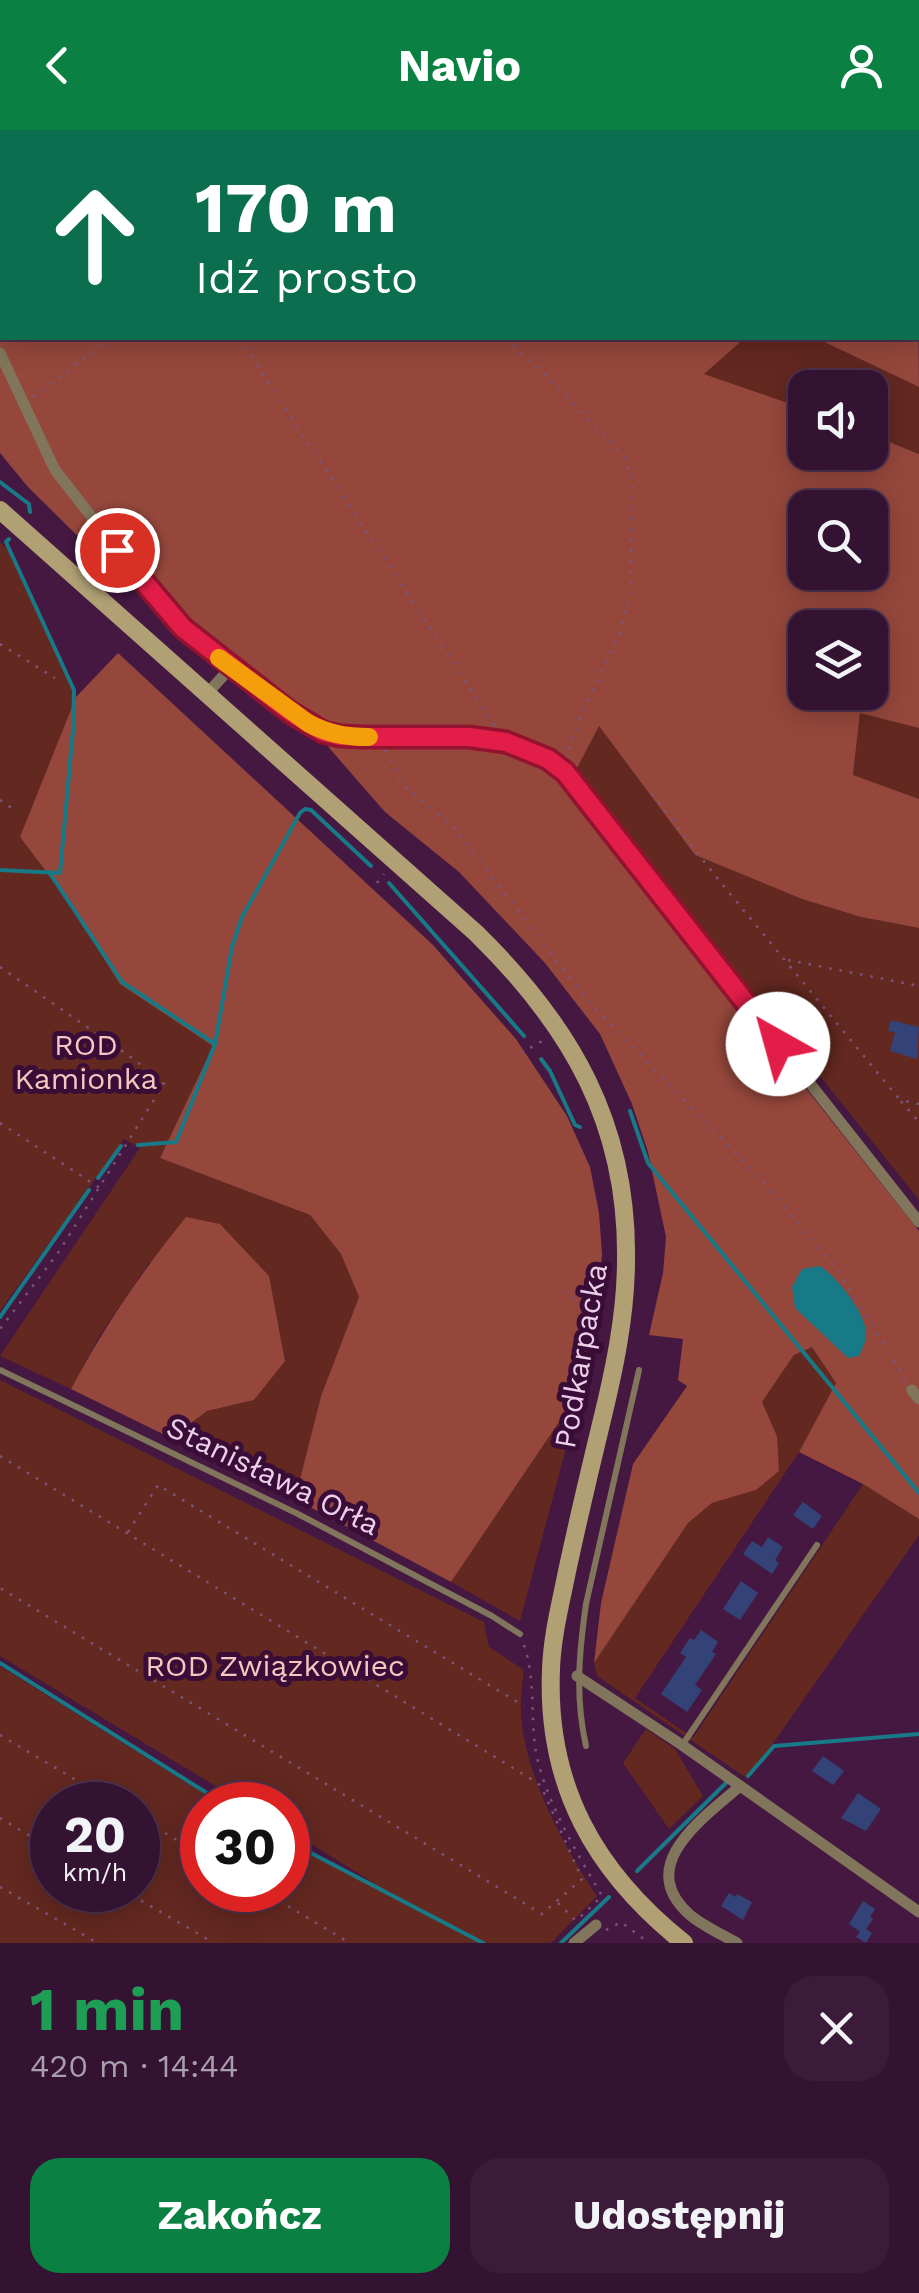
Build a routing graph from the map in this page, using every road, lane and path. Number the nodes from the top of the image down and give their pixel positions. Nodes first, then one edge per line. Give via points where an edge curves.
1 (108, 340) edge
2 (240, 340) edge
3 (507, 340) edge
4 (0, 353) edge
5 (24, 404) junction
6 (0, 510) edge
7 (0, 644) edge
8 (231, 667) junction
9 (55, 678) dead end
10 (207, 694) junction
11 (379, 737) junction
12 (506, 742) junction
13 (565, 772) junction
14 (652, 794) dead end
15 (0, 800) edge
16 (14, 808) dead end
17 (784, 960) junction
18 (0, 966) edge
19 (919, 986) edge
20 (560, 1030) junction
21 (521, 1053) dead end
22 (900, 1100) junction
23 (919, 1104) edge
24 (919, 1122) edge
25 (0, 1124) edge
26 (100, 1188) junction
27 (919, 1222) edge
28 (564, 1292) dead end
29 (622, 1312) junction
30 (0, 1329) edge
31 (0, 1370) edge
32 (639, 1370) dead end
33 (915, 1395) edge
34 (0, 1456) edge
35 (127, 1533) junction
36 (817, 1544) dead end
37 (0, 1588) edge
38 (520, 1634) dead end
39 (577, 1676) junction
40 (524, 1706) dead end
41 (0, 1735) edge
42 (682, 1745) junction
43 (586, 1746) dead end
44 (79, 1782) edge
45 (740, 1786) junction
46 (0, 1818) edge
47 (30, 1836) edge
48 (0, 1888) edge
49 (556, 1902) junction
50 (160, 1912) edge
51 (297, 1912) edge
52 (919, 1912) edge
53 (578, 1923) dead end
54 (596, 1925) joint
55 (98, 1943) edge
56 (214, 1943) edge
57 (350, 1943) edge
58 (574, 1943) edge
59 (649, 1943) edge
60 (684, 1943) edge
61 (736, 1943) edge

1 - 5 path
2 - 12 path
3 - 13 path via 623,456 633,479 630,595 568,748
4 - 5 street
5 - 8 street via 76,500 183,628
6 - 10 main road, Podkarpacka
7 - 9 path
8 - 10 street
8 - 11 street via 323,732
10 - 20 main road, Podkarpacka via 476,933
11 - 12 street
11 - 33 path via 402,784 454,828 587,1000 758,1176 840,1272
12 - 13 street
13 - 27 street
14 - 17 path
15 - 16 path
17 - 19 path
17 - 22 path
18 - 26 path via 164,1084
20 - 21 path
20 - 29 main road, Podkarpacka via 595,1095 615,1155 626,1226
22 - 23 path
22 - 24 path
25 - 26 path
26 - 30 path
28 - 29 path via 587,1306
29 - 60 main road, Podkarpacka via 557,1620 552,1714 566,1781 598,1853 633,1898
31 - 38 lane, Stanisława Orła via 298,1514
32 - 39 lane via 586,1604
34 - 35 path
35 - 40 path via 158,1485
35 - 49 path via 542,1786 582,1879
36 - 42 lane
37 - 49 path via 542,1914
39 - 42 street
39 - 43 lane
41 - 44 path
42 - 45 street
45 - 52 street
45 - 61 street via 684,1836 669,1873 685,1911
46 - 47 path
48 - 55 path
49 - 53 path
50 - 56 path
51 - 57 path
54 - 58 street
54 - 59 path via 608,1931 626,1924

